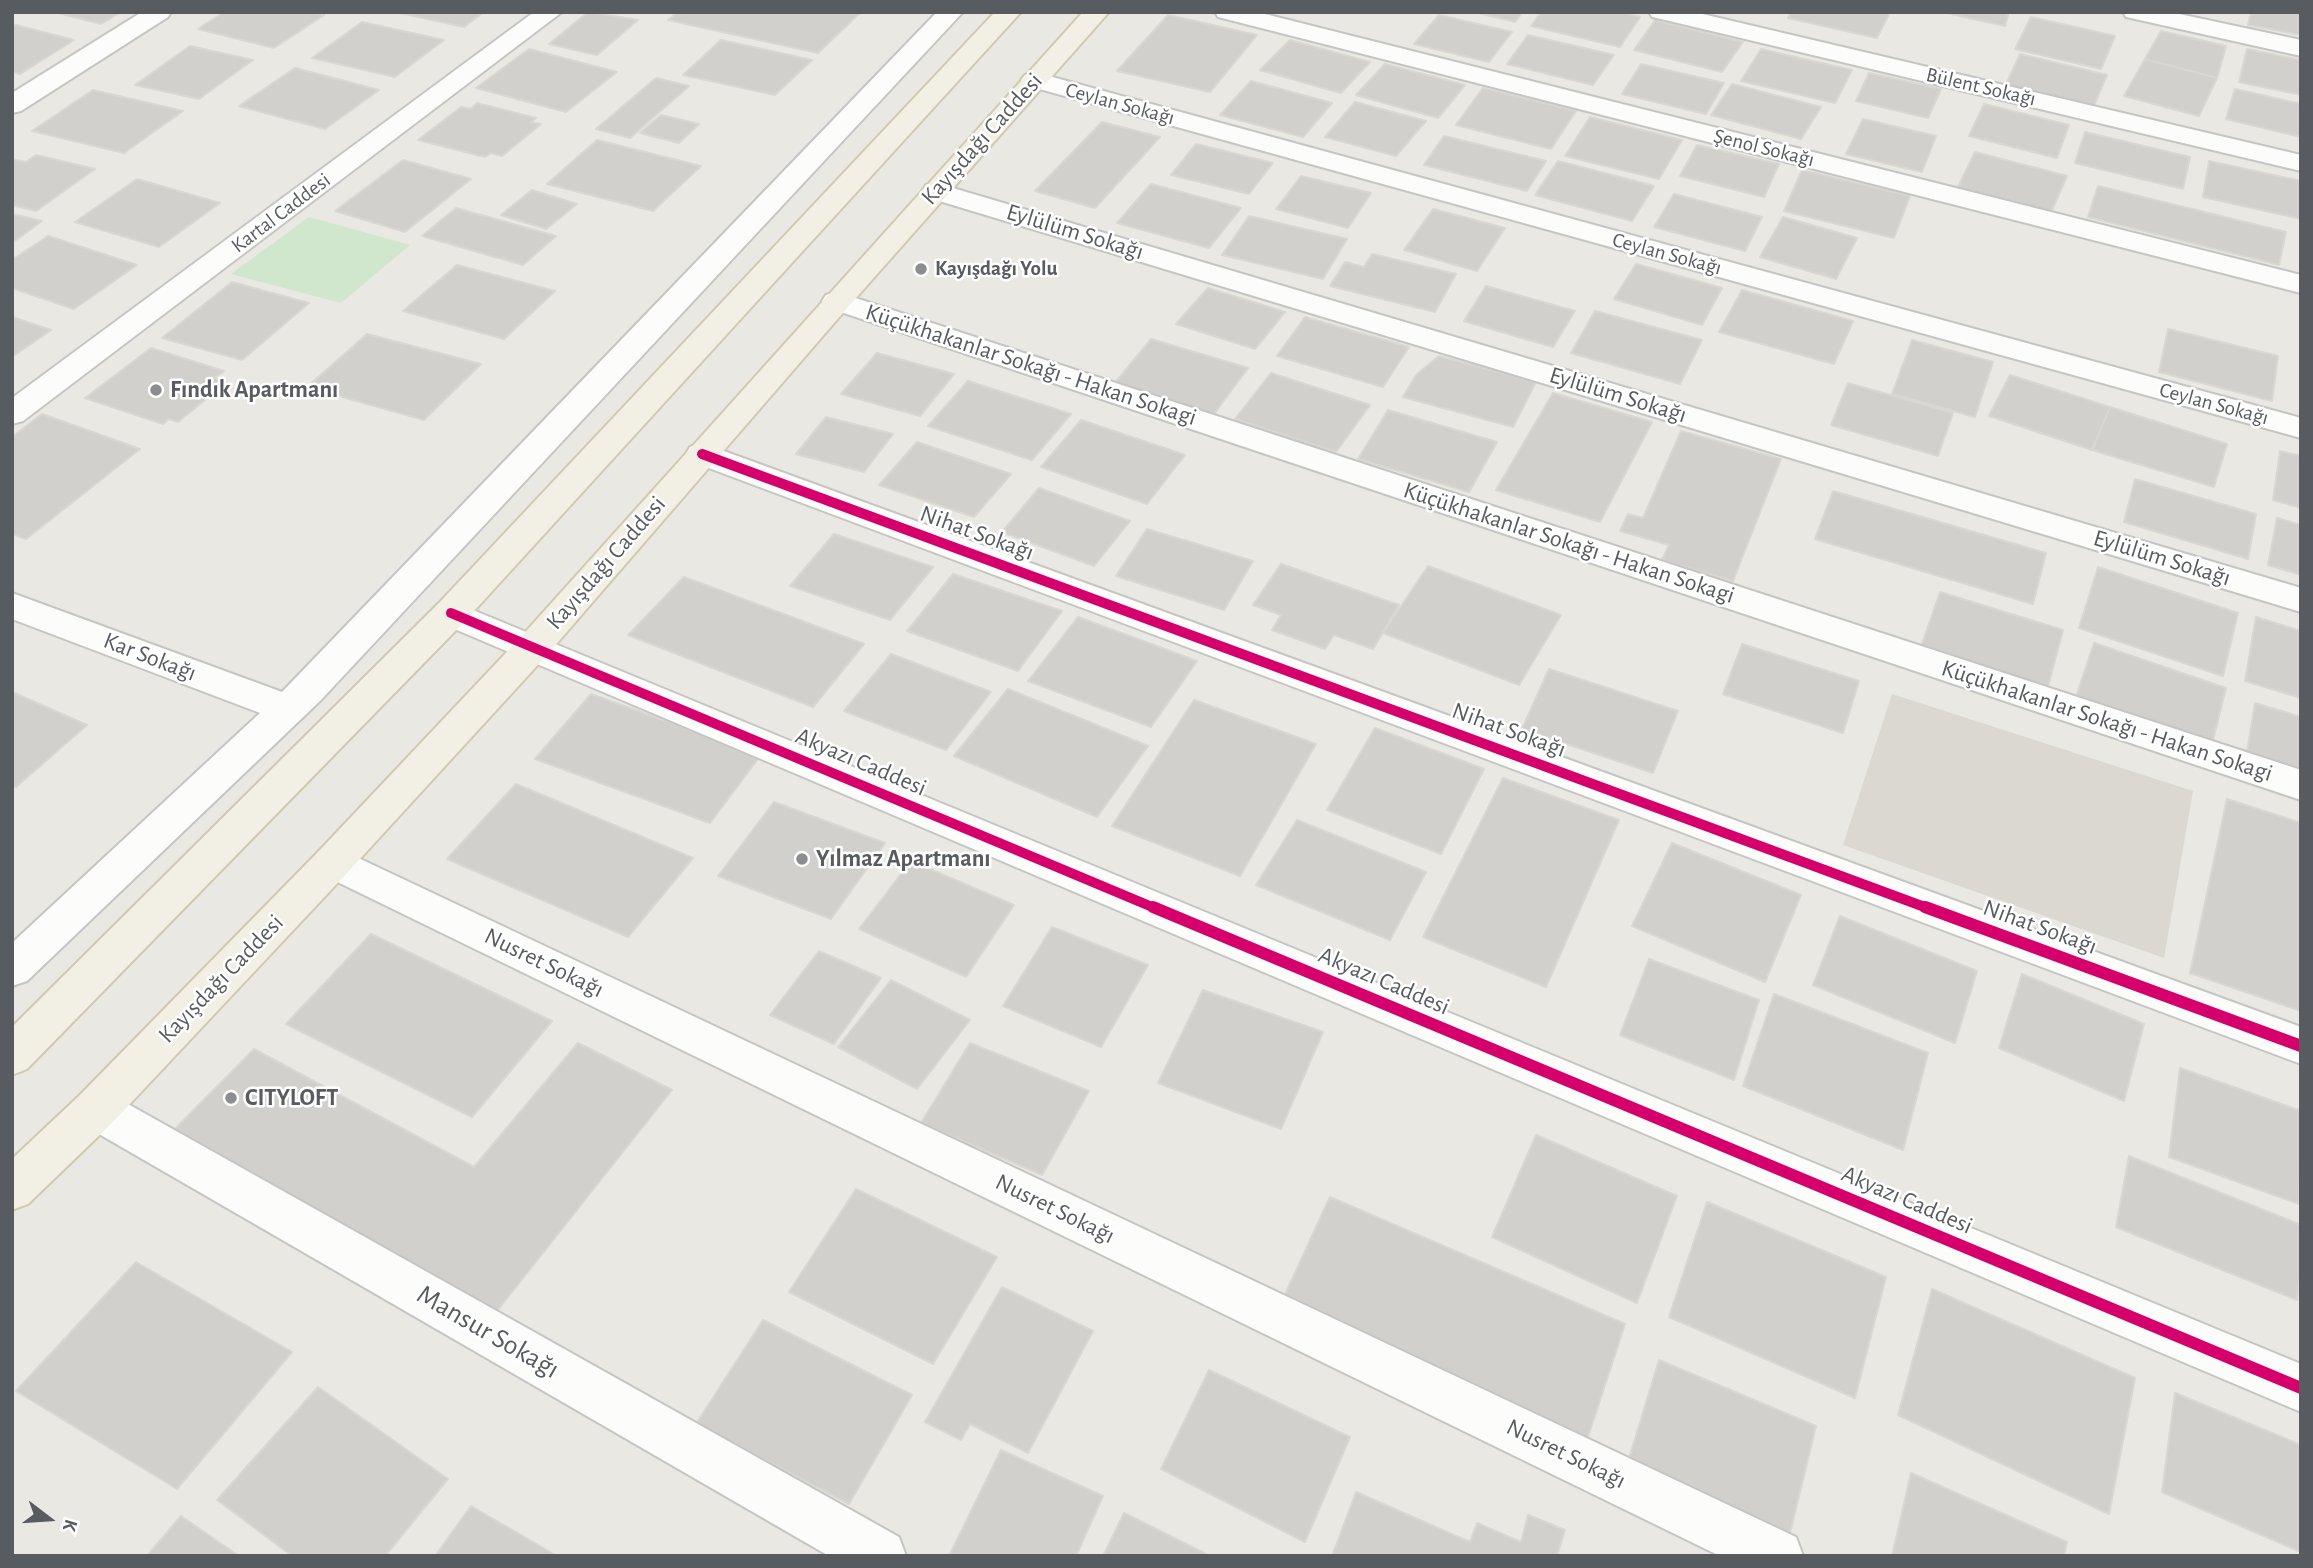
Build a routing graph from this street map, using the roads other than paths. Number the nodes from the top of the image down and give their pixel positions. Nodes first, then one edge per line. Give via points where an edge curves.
1 (159, 12) edge
2 (550, 12) edge
3 (951, 12) edge
4 (1009, 12) edge
5 (1097, 12) edge
6 (1227, 12) edge
7 (1661, 12) edge
8 (2135, 12) edge
9 (2301, 48) edge
10 (1034, 80) junction
11 (12, 105) edge
12 (2301, 163) edge
13 (936, 191) junction
14 (2301, 284) edge
15 (837, 301) junction
16 (12, 414) edge
17 (2301, 428) edge
18 (702, 454) junction
19 (2301, 600) edge
20 (12, 604) edge
21 (451, 613) junction
22 (533, 647) junction
23 (288, 709) junction
24 (2301, 785) edge
25 (333, 862) junction
26 (12, 969) edge
27 (2301, 1046) edge
28 (12, 1056) edge
29 (96, 1109) junction
30 (12, 1189) edge
31 (2301, 1388) edge
32 (880, 1556) edge
33 (1777, 1556) edge

1 - 11 street
2 - 16 street, Kartal Caddesi
3 - 23 street
4 - 21 main road
5 - 10 main road, Kayışdağı Caddesi
6 - 14 street, Şenol Sokağı
7 - 12 street, Bülent Sokağı
8 - 9 street
10 - 13 main road, Kayışdağı Caddesi
10 - 17 street, Ceylan Sokağı
13 - 15 main road, Kayışdağı Caddesi
13 - 19 street, Eylülüm Sokağı
15 - 18 main road, Kayışdağı Caddesi
15 - 24 street, Küçükhakanlar Sokağı - Hakan Sokagi
18 - 22 main road, Kayışdağı Caddesi
18 - 27 street, Nihat Sokağı
20 - 23 street, Kar Sokağı
21 - 22 street, Akyazı Caddesi
21 - 28 main road
22 - 25 main road, Kayışdağı Caddesi
22 - 31 street, Akyazı Caddesi
23 - 26 street
25 - 29 main road, Kayışdağı Caddesi
25 - 33 street, Nusret Sokağı
29 - 30 main road, Kayışdağı Caddesi
29 - 32 street, Mansur Sokağı

